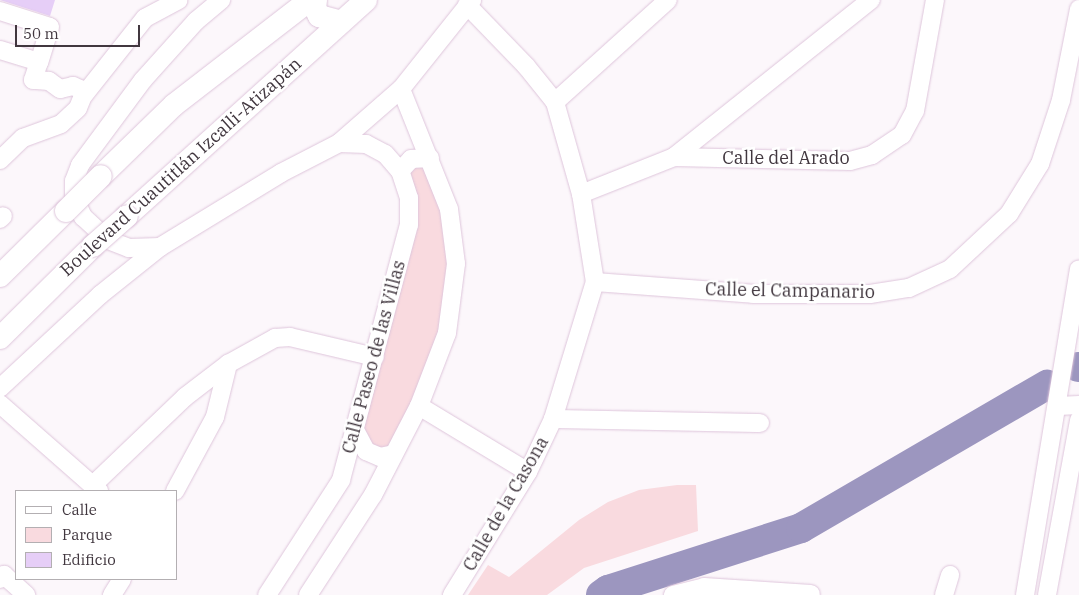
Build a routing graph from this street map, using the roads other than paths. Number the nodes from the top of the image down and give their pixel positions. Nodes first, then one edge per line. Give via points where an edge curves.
1 (179, 0) edge
2 (221, 0) edge
3 (310, 0) edge
4 (316, 0) edge
5 (366, 0) edge
6 (668, 0) edge
7 (872, 0) edge
8 (935, 0) edge
9 (470, 2) edge
10 (1079, 9) edge
11 (2, 17) edge
12 (341, 22) junction
13 (0, 50) edge
14 (39, 62) junction
15 (401, 89) junction
16 (84, 95) junction
17 (555, 102) junction
18 (339, 143) junction
19 (674, 157) junction
20 (430, 158) junction
21 (0, 160) edge
22 (400, 171) junction
23 (582, 194) junction
24 (160, 247) junction
25 (1079, 269) edge
26 (0, 276) edge
27 (595, 282) junction
28 (0, 338) edge
29 (375, 358) junction
30 (228, 364) junction
31 (0, 388) edge
32 (0, 404) edge
33 (1079, 405) edge
34 (419, 406) junction
35 (1058, 406) junction
36 (553, 420) junction
37 (1079, 420) edge
38 (760, 423) dead end
39 (355, 430) junction
40 (394, 454) junction
41 (528, 472) junction
42 (96, 488) edge
43 (176, 490) edge
44 (1072, 491) edge
45 (1039, 509) junction
46 (950, 576) dead end
47 (2, 577) edge
48 (121, 580) edge
49 (811, 594) dead end
50 (26, 595) edge
51 (112, 595) edge
52 (267, 595) edge
53 (308, 595) edge
54 (452, 595) edge
55 (673, 595) edge
56 (944, 595) edge
57 (1025, 595) edge
58 (1047, 595) edge

1 - 16 street via 145,18
2 - 24 street via 196,21 143,80 80,165 74,181 74,197 83,217 108,240 129,248
3 - 26 main road, bridge via 174,105
4 - 12 main road via 319,16
5 - 12 main road, Boulevard Cuautitlán Izcalli-Atizapán
6 - 17 street
7 - 19 street, Calle del Arado
8 - 19 street, Calle del Arado via 916,111 902,135 872,155 850,161
9 - 15 street
9 - 17 street, Calle de la Casona
10 - 27 street, Calle el Campanario via 1061,100 1040,164 1009,214 950,269 909,288 870,294 752,294
11 - 14 street via 50,27
12 - 28 main road, Boulevard Cuautitlán Izcalli-Atizapán, bridge via 93,246
13 - 14 street
14 - 16 street via 32,80 49,81 60,89 75,86 86,91
15 - 18 street
15 - 20 street
16 - 21 street via 78,108 61,124 24,138
17 - 23 street, Calle de la Casona
18 - 22 street, Calle Paseo de las Villas via 366,144 385,154
18 - 24 street via 281,173
19 - 23 street, Calle del Arado
20 - 22 street via 411,159
20 - 34 street via 449,209 456,264 447,333
22 - 29 street, Calle Paseo de las Villas via 409,198 409,225
23 - 27 street, Calle de la Casona
24 - 31 street via 100,295
25 - 35 street
27 - 36 street, Calle de la Casona
29 - 30 street via 290,337 275,338
29 - 39 street, Calle Paseo de las Villas
30 - 42 street via 185,397
30 - 43 street via 215,417
32 - 42 street
33 - 35 street
34 - 40 street
34 - 41 street
35 - 45 street
36 - 38 street
36 - 41 street, Calle de la Casona
37 - 44 street
39 - 40 street via 366,451 380,457
39 - 52 street, Calle Paseo de las Villas via 341,480
40 - 53 street via 373,495
41 - 54 street, Calle de la Casona
44 - 45 street
44 - 58 street
45 - 57 street
46 - 56 street
47 - 50 street
48 - 51 street
49 - 55 street via 704,587

